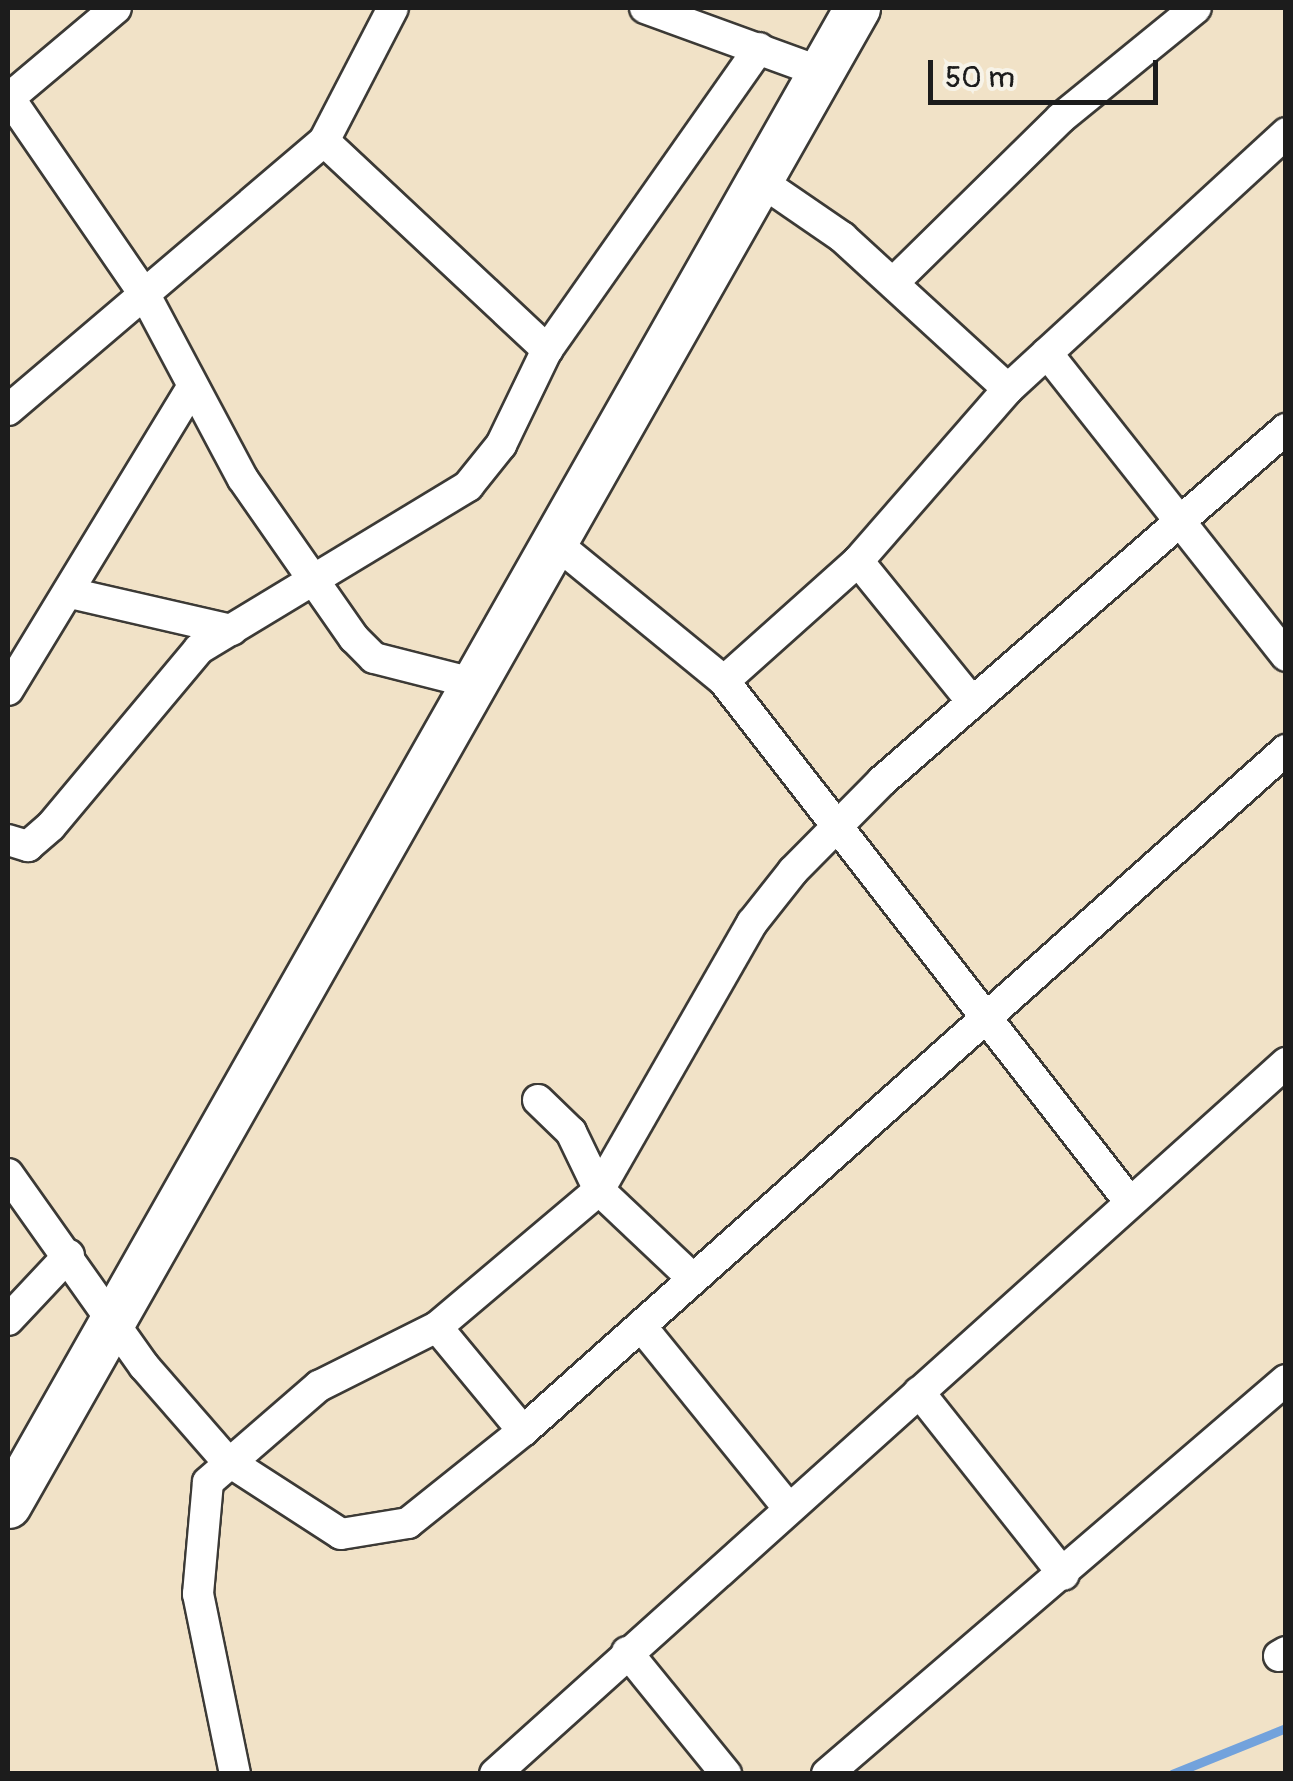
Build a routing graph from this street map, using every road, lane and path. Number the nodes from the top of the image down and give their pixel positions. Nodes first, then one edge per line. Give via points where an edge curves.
1 (116, 8) edge
2 (393, 8) edge
3 (857, 8) edge
4 (1196, 8) edge
5 (660, 10) edge
6 (759, 48) junction
7 (821, 72) junction
8 (8, 97) edge
9 (1286, 133) edge
10 (324, 141) junction
11 (759, 180) junction
12 (894, 282) junction
13 (145, 295) junction
14 (547, 350) junction
15 (1048, 353) junction
16 (191, 390) junction
17 (1008, 390) junction
18 (8, 410) edge
19 (1286, 429) edge
20 (1184, 518) junction
21 (553, 541) junction
22 (858, 562) junction
23 (312, 582) junction
24 (70, 594) junction
25 (232, 630) junction
26 (1286, 656) edge
27 (724, 681) junction
28 (474, 684) junction
29 (8, 690) edge
30 (972, 702) junction
31 (1286, 750) edge
32 (832, 830) junction
33 (8, 840) edge
34 (981, 1021) junction
35 (1282, 1072) edge
36 (538, 1100) dead end
37 (8, 1174) edge
38 (599, 1190) junction
39 (1129, 1201) junction
40 (69, 1255) junction
41 (693, 1279) junction
42 (8, 1320) edge
43 (114, 1323) junction
44 (436, 1326) junction
45 (641, 1326) junction
46 (1283, 1389) edge
47 (919, 1392) junction
48 (523, 1432) junction
49 (225, 1459) junction
50 (8, 1505) edge
51 (788, 1506) junction
52 (1064, 1575) junction
53 (627, 1652) junction
54 (235, 1774) edge
55 (495, 1774) edge
56 (726, 1774) edge
57 (827, 1774) edge

1 - 8 street
2 - 10 street
3 - 7 highway
4 - 12 street via 1062,118
5 - 6 street
6 - 7 street
6 - 14 street
7 - 11 highway
8 - 13 street
9 - 15 street
10 - 13 street
10 - 14 street
11 - 12 street
11 - 21 highway
12 - 17 street
13 - 16 street
13 - 18 street
14 - 23 street via 501,446 468,486
15 - 17 street
15 - 20 street
16 - 23 street
16 - 24 street
17 - 22 street
19 - 20 street
20 - 26 street
20 - 30 street
21 - 27 street
21 - 28 highway
22 - 27 street
22 - 30 street
23 - 25 street
23 - 28 street via 374,658
24 - 25 street
24 - 29 street
25 - 33 street via 167,680 52,826 28,846
27 - 32 street
28 - 43 highway
30 - 32 street
31 - 34 street
32 - 34 street
32 - 38 street via 752,924
34 - 39 street
34 - 41 street
35 - 39 street
36 - 38 street via 571,1132
37 - 40 street
38 - 41 street
38 - 44 street
39 - 47 street
40 - 42 street
40 - 43 street
41 - 45 street
43 - 49 street
43 - 50 highway
44 - 48 street
44 - 49 street via 318,1386
45 - 48 street
45 - 51 street
46 - 52 street
47 - 51 street
47 - 52 street
48 - 49 street via 408,1523 371,1534 341,1534
49 - 54 street via 200,1508 198,1594
51 - 53 street
52 - 57 street
53 - 55 street
53 - 56 street

